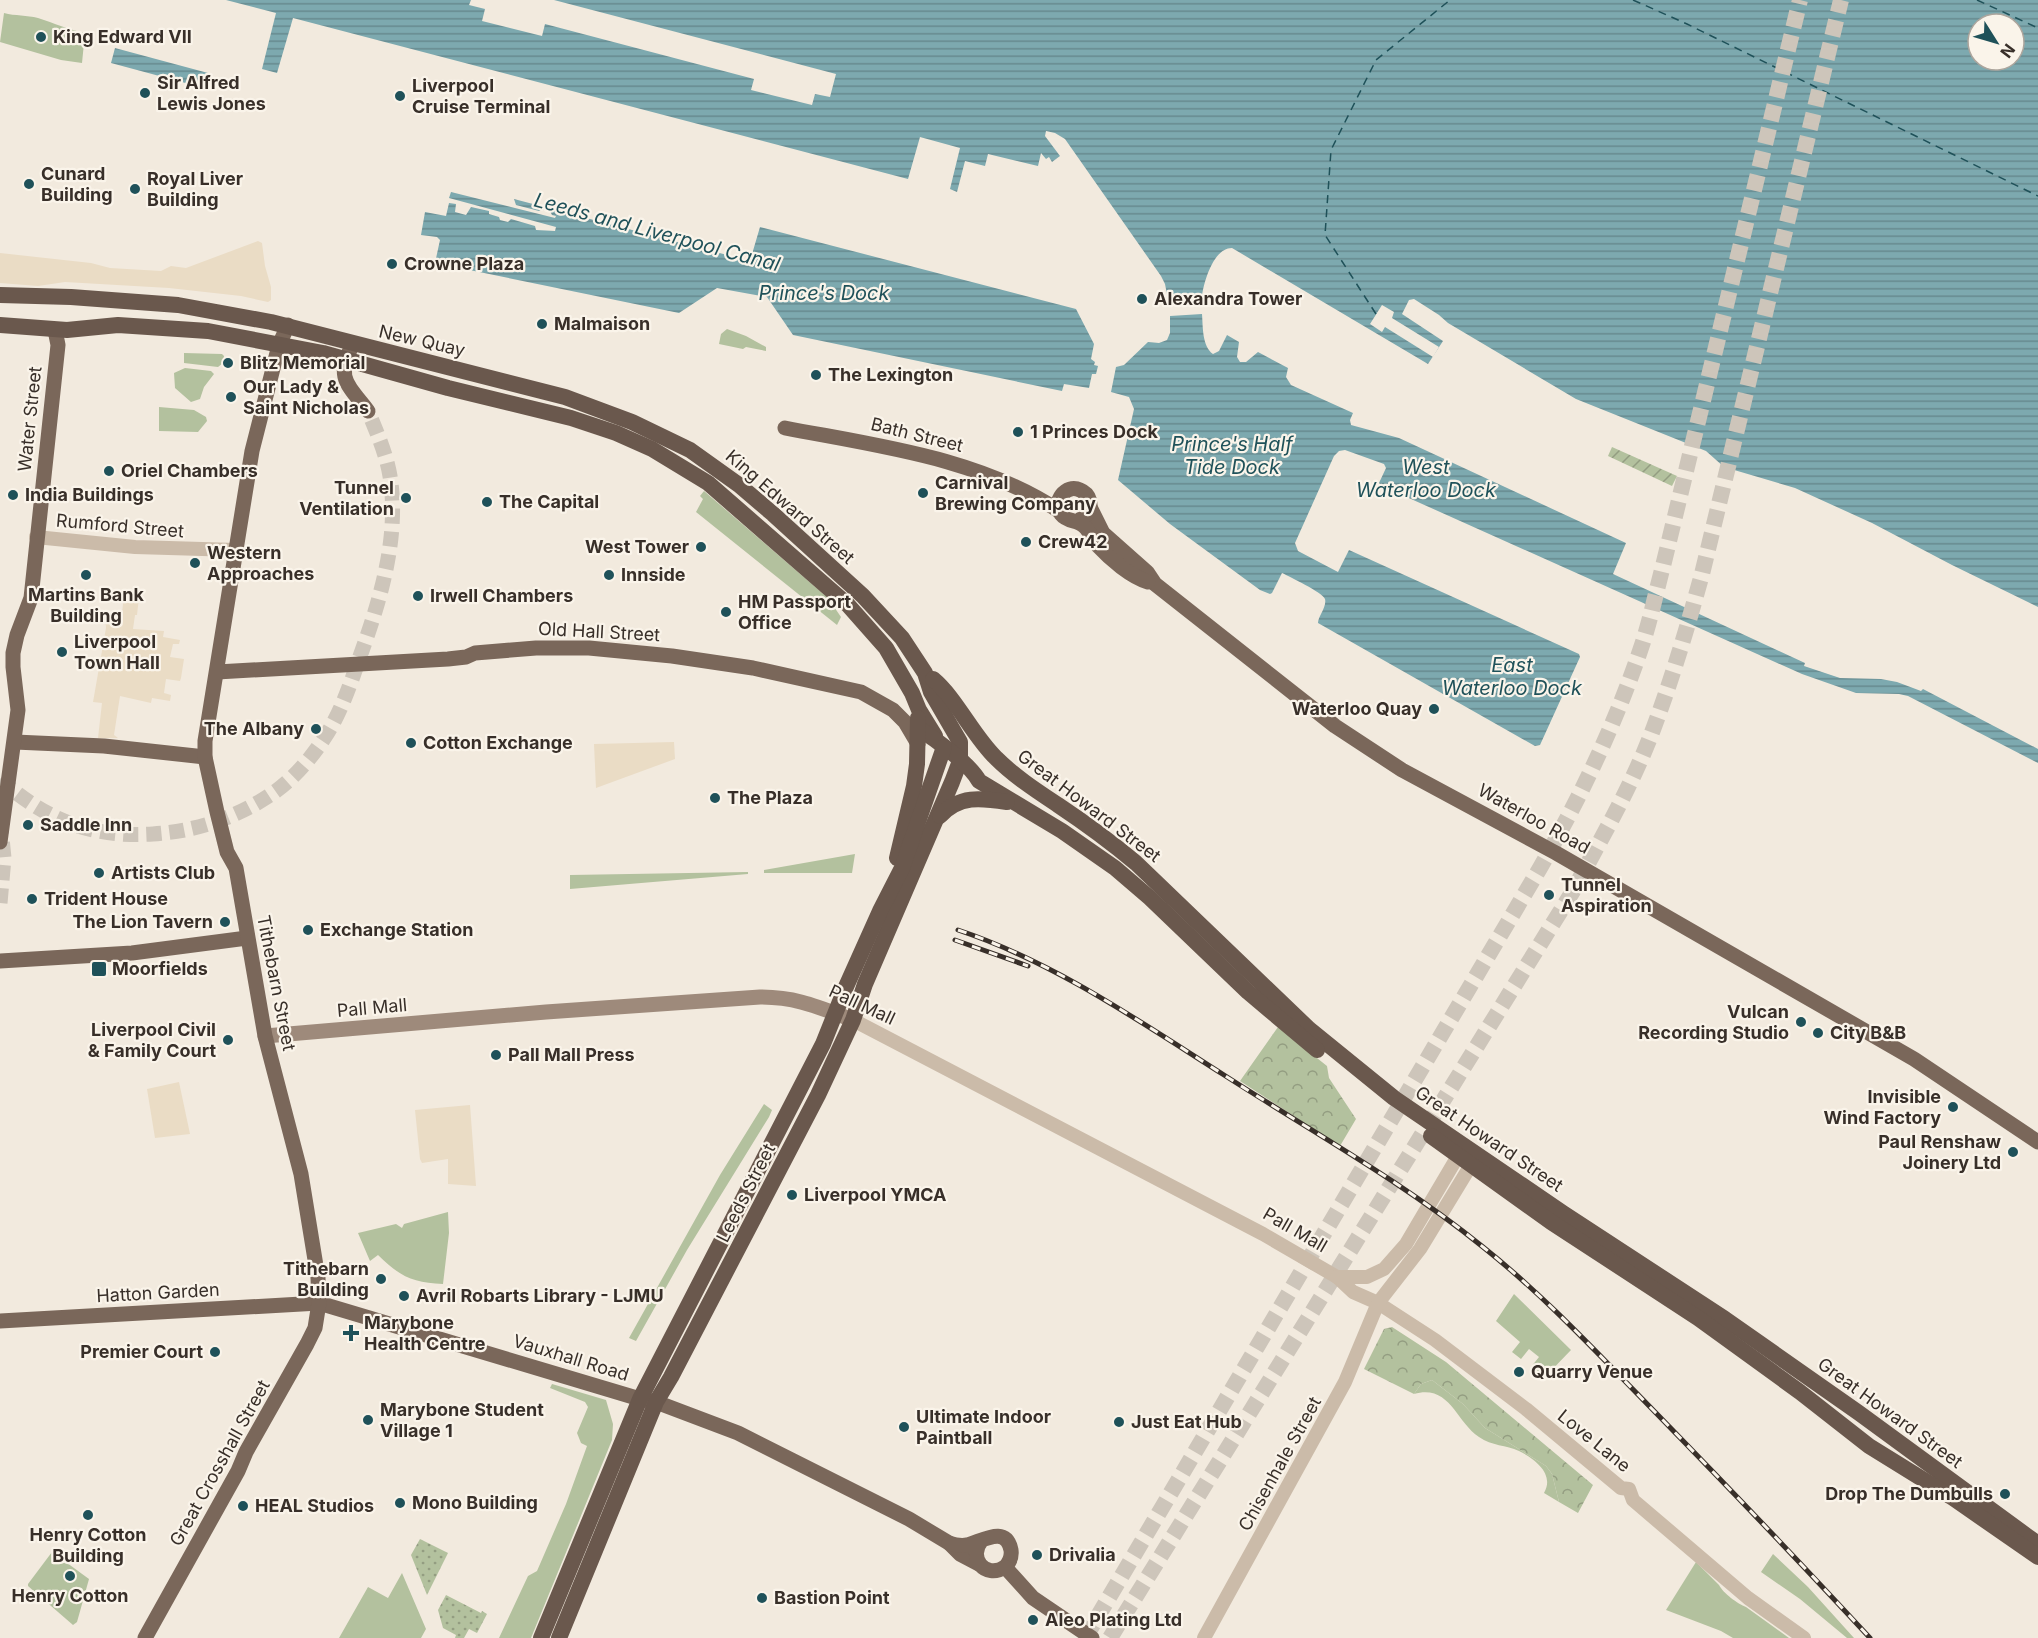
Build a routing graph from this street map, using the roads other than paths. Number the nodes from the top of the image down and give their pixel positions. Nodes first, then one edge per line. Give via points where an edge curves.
1 (0, 295) edge
2 (0, 325) edge
3 (55, 330) junction
4 (275, 331) junction
5 (353, 344) junction
6 (344, 360) junction
7 (564, 397) joint
8 (368, 411) tunnel mouth
9 (571, 418) joint
10 (785, 428) dead end
11 (1062, 493) junction
12 (1035, 495) junction
13 (1090, 507) junction
14 (1059, 511) junction
15 (1077, 522) junction
16 (36, 537) junction
17 (236, 550) junction
18 (1155, 584) junction
19 (217, 672) junction
20 (925, 673) junction
21 (940, 706) junction
22 (918, 726) junction
23 (15, 742) junction
24 (947, 743) junction
25 (988, 750) junction
26 (205, 757) junction
27 (960, 761) junction
28 (1014, 803) junction
29 (936, 820) junction
30 (0, 842) edge
31 (880, 910) junction
32 (247, 938) junction
33 (0, 961) edge
34 (835, 1013) junction
35 (853, 1020) junction
36 (265, 1036) junction
37 (1341, 1063) junction
38 (1373, 1088) junction
39 (2038, 1142) edge
40 (1464, 1161) junction
41 (1406, 1244) junction
42 (1404, 1272) junction
43 (1337, 1277) junction
44 (319, 1303) junction
45 (1378, 1304) junction
46 (0, 1321) edge
47 (1768, 1350) junction
48 (648, 1401) junction
49 (1859, 1413) junction
50 (1848, 1430) junction
51 (1953, 1498) junction
52 (982, 1540) junction
53 (949, 1543) junction
54 (2038, 1544) edge
55 (2038, 1557) edge
56 (979, 1564) junction
57 (1005, 1567) junction
58 (145, 1638) edge
59 (541, 1638) edge
60 (559, 1638) edge
61 (1092, 1638) edge
62 (1204, 1638) edge
63 (1804, 1638) edge

1 - 4 highway via 178,305 218,312
2 - 3 highway
3 - 4 highway via 118,325
3 - 16 main road, Water Street via 58,345
4 - 5 highway, New Quay
4 - 6 highway, New Quay
4 - 17 main road, Tithebarn Street
5 - 6 main road
5 - 7 highway, New Quay
6 - 8 main road via 346,379
6 - 9 highway, New Quay
7 - 20 highway, King Edward Street via 671,441 739,484 863,596 902,638
9 - 22 highway, King Edward Street via 652,449 708,483 848,605 886,648 912,693
10 - 12 main road, Bath Street via 858,441 970,469
11 - 12 main road, Bath Street
11 - 13 main road via 1080,489 1088,496
11 - 14 main road
12 - 14 main road, Bath Street
13 - 15 main road
13 - 18 main road, Waterloo Road via 1103,533
14 - 15 main road via 1066,519
15 - 18 main road, Waterloo Road via 1117,562 1142,580
16 - 17 street, Rumford Street via 135,547
16 - 23 main road, Water Street via 32,598 13,654 18,710
17 - 19 main road, Tithebarn Street
18 - 39 main road, Waterloo Road via 1335,726 1402,770 1556,853 1914,1059
19 - 22 main road, Old Hall Street via 458,658 536,648 589,648 753,668 861,692
19 - 26 main road, Tithebarn Street
20 - 21 highway, King Edward Street
20 - 25 highway via 941,686
21 - 22 highway
21 - 24 highway, King Edward Street
22 - 24 highway, King Edward Street
22 - 31 highway, Leeds Street via 914,786
23 - 26 main road via 104,746
23 - 30 main road, Water Street
24 - 25 highway, Great Howard Street
24 - 27 highway, Great Howard Street
24 - 31 highway, Leeds Street via 903,868
25 - 37 highway, Great Howard Street via 1136,863
26 - 32 main road, Tithebarn Street via 227,852 236,868
27 - 28 highway, Great Howard Street via 979,781
27 - 29 highway, Leeds Street
28 - 29 highway via 971,798 947,808
28 - 37 highway, Great Howard Street via 1115,868 1248,992
29 - 35 highway, Leeds Street
31 - 34 highway, Leeds Street
32 - 33 main road via 132,953
32 - 36 main road, Tithebarn Street
34 - 35 main road, Pall Mall
34 - 36 main road, Pall Mall via 792,999 760,997
34 - 48 highway, Leeds Street
35 - 43 street, Pall Mall via 1263,1234
35 - 48 highway, Leeds Street via 755,1220 672,1377
36 - 44 main road, Tithebarn Street via 301,1174
37 - 38 highway, Great Howard Street
38 - 40 highway, Great Howard Street
38 - 47 highway, Great Howard Street
40 - 41 street
40 - 42 street, Chisenhale Street
40 - 50 highway, Great Howard Street via 1698,1318
41 - 42 street
41 - 43 street via 1384,1269 1367,1277
42 - 45 street, Chisenhale Street
43 - 45 street, Pall Mall via 1353,1292
44 - 46 main road, Hatton Garden
44 - 48 main road, Vauxhall Road
44 - 58 main road, Great Crosshall Street via 308,1344
45 - 62 street, Chisenhale Street via 1345,1382
45 - 63 street, Love Lane via 1435,1340 1621,1488 1629,1489 1633,1500 1748,1598
47 - 49 highway, Great Howard Street
47 - 50 highway via 1843,1415
48 - 53 main road, Vauxhall Road via 738,1433
48 - 59 highway, Leeds Street
48 - 60 highway, Leeds Street
49 - 51 highway via 1858,1420 1866,1432 1929,1476
49 - 54 highway, Great Howard Street
50 - 51 highway, Great Howard Street
51 - 55 highway, Great Howard Street
52 - 53 main road via 966,1545
52 - 56 main road via 976,1548
52 - 57 main road via 993,1536 1008,1543 1011,1558
53 - 56 main road, Vauxhall Road
56 - 57 main road via 992,1572
57 - 61 main road via 1033,1598

